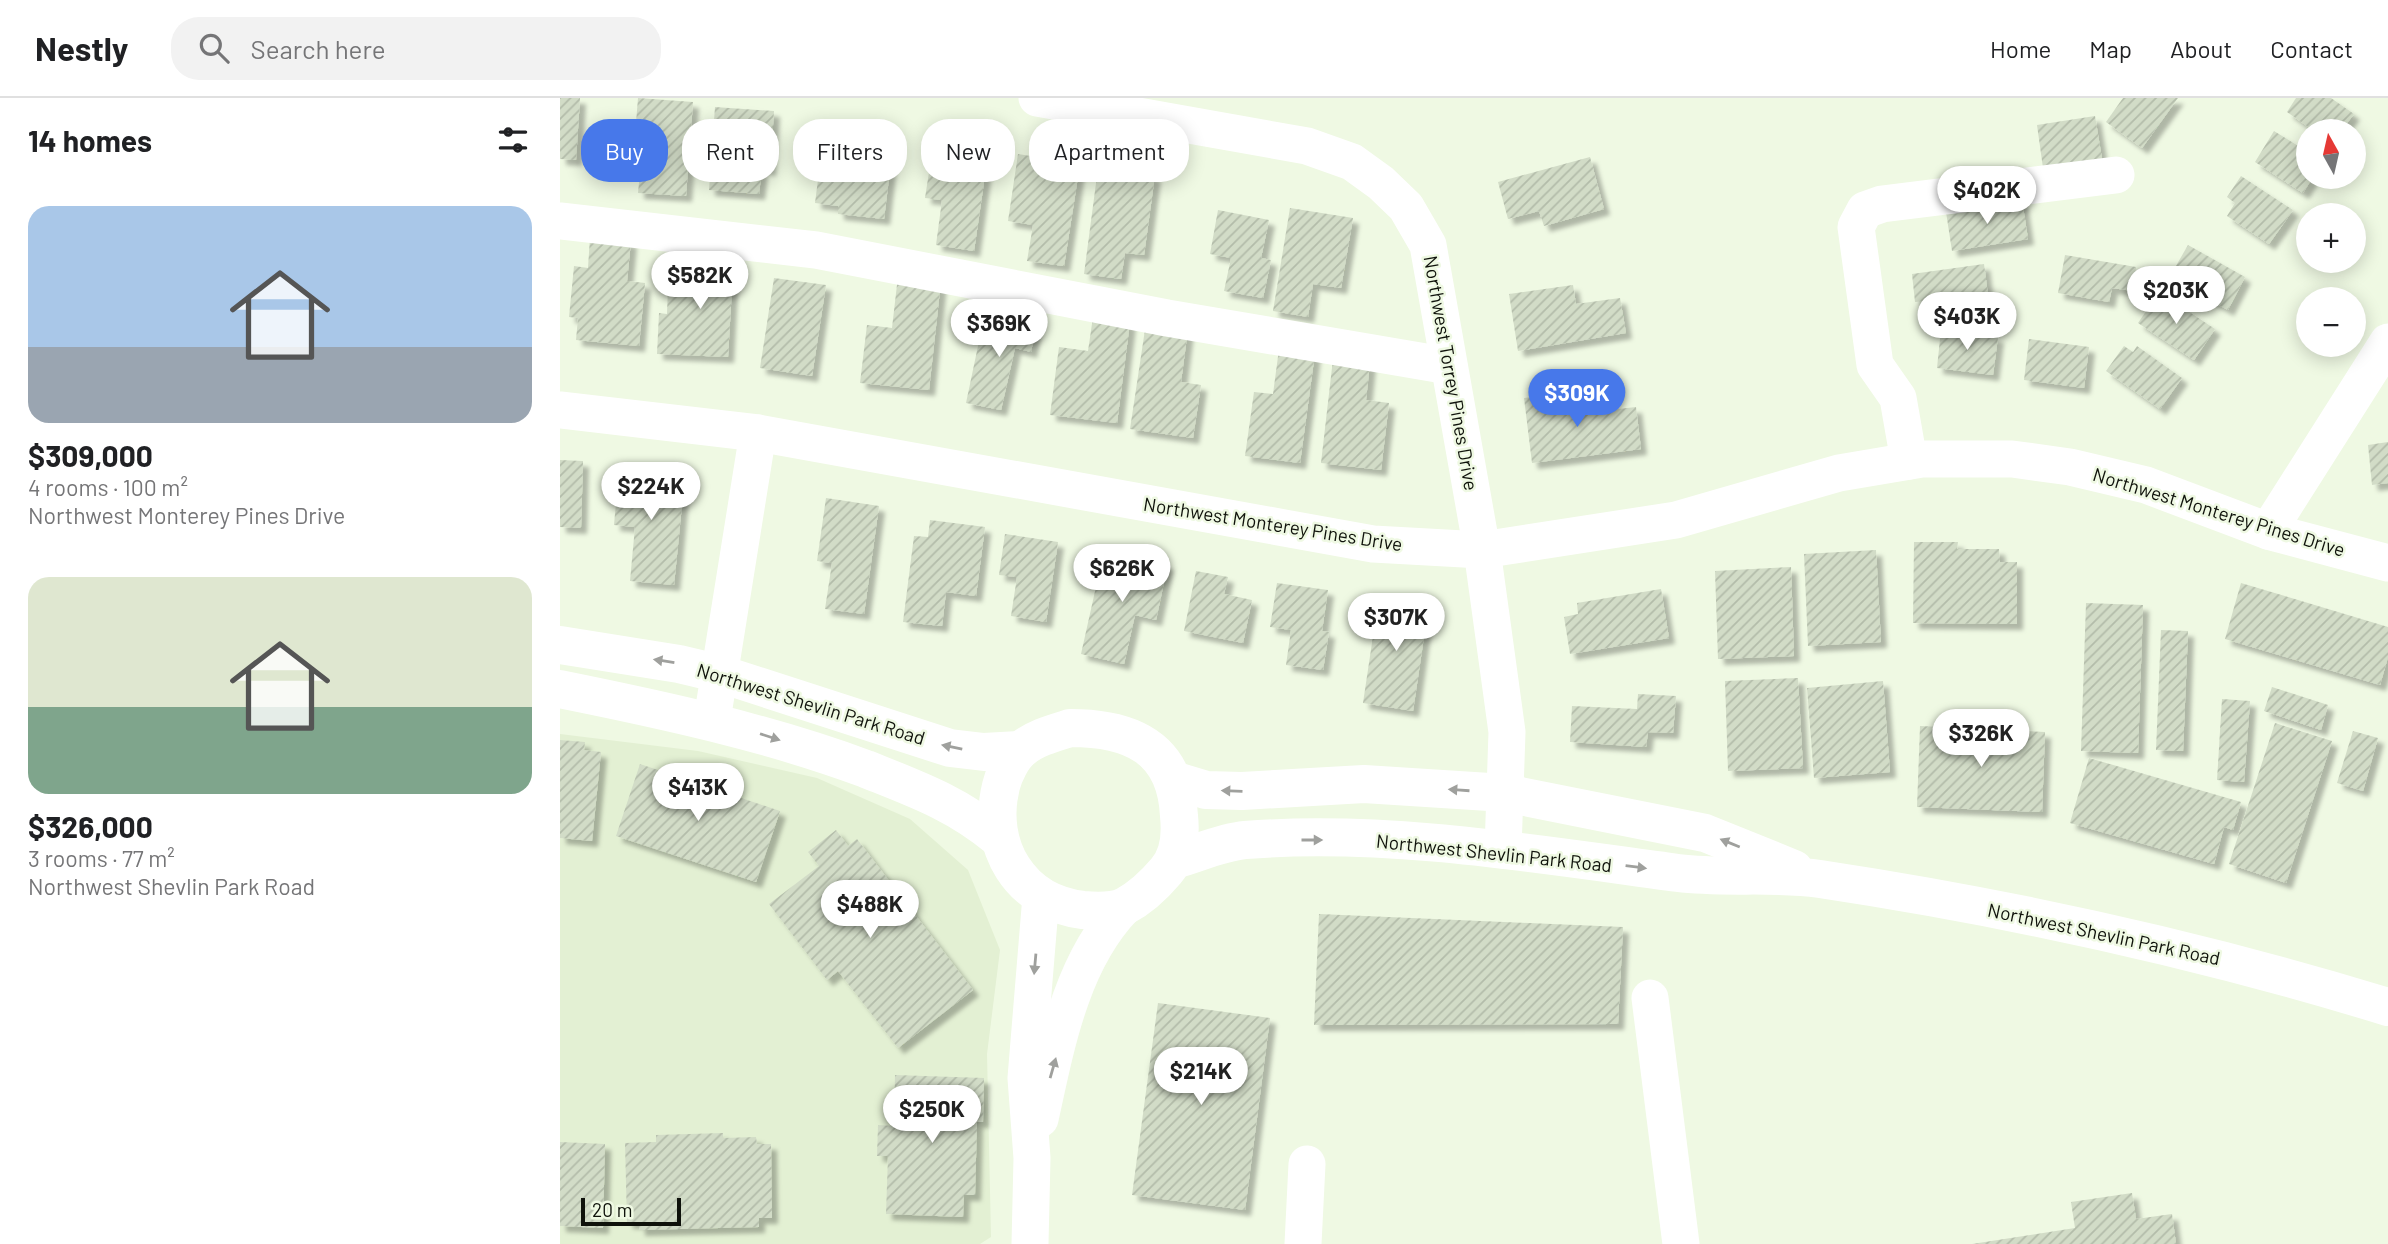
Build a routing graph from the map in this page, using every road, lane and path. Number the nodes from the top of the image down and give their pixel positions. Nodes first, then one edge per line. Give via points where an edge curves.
1 (1037, 98) edge
2 (2116, 175) dead end
3 (560, 221) edge
4 (2388, 342) edge
5 (1449, 366) junction
6 (560, 411) edge
7 (758, 433) junction
8 (1909, 461) junction
9 (2268, 531) junction
10 (1482, 550) junction
11 (2388, 563) edge
12 (560, 645) edge
13 (721, 674) junction
14 (560, 689) edge
15 (712, 720) junction
16 (1020, 750) junction
17 (1173, 780) junction
18 (1505, 793) junction
19 (998, 838) junction
20 (1503, 850) junction
21 (1174, 860) junction
22 (1816, 878) junction
23 (1041, 896) junction
24 (1124, 907) junction
25 (1650, 998) dead end
26 (2388, 1007) edge
27 (1032, 1158) junction
28 (1307, 1164) dead end
29 (1030, 1244) edge
30 (1303, 1244) edge
31 (1681, 1244) edge

1 - 5 street, Northwest Torrey Pines Drive via 1307,146 1352,162 1406,207 1428,245
2 - 8 street via 1882,204 1865,211 1856,227 1874,365 1898,398
3 - 5 street via 816,250
4 - 9 street
5 - 10 street, Northwest Torrey Pines Drive
6 - 7 street, Northwest Monterey Pines Drive
7 - 10 street, Northwest Monterey Pines Drive via 1373,544
7 - 13 street
8 - 9 street, Northwest Monterey Pines Drive via 2012,459 2070,467 2146,485
8 - 10 street, Northwest Monterey Pines Drive via 1839,474 1676,520
9 - 11 street, Northwest Monterey Pines Drive
10 - 18 street, Northwest Torrey Pines Drive via 1507,732
13 -> 12 main road, Northwest Shevlin Park Road
13 - 15 street
16 -> 13 main road, Northwest Shevlin Park Road via 984,752 950,747
14 - 15 main road
15 -> 19 main road via 934,795 968,813
16 - 17 main road via 1070,728 1098,728 1128,735 1151,748
16 - 19 main road via 996,804
18 -> 17 main road, Northwest Shevlin Park Road via 1364,785 1242,791 1206,789
17 - 21 main road via 1180,820
18 - 20 street, Northwest Torrey Pines Drive
22 -> 18 main road, Northwest Shevlin Park Road via 1705,833
19 - 23 main road via 1021,880
21 -> 20 main road, Northwest Shevlin Park Road via 1242,840 1346,839
20 -> 22 main road, Northwest Shevlin Park Road via 1701,876
21 - 24 main road via 1148,890
22 - 26 main road, Northwest Shevlin Park Road via 2060,921 2267,970
23 - 24 main road via 1067,908
23 -> 27 street via 1026,1078
27 -> 24 street via 1082,965 1102,929
25 - 31 street
27 - 29 street
28 - 30 street

